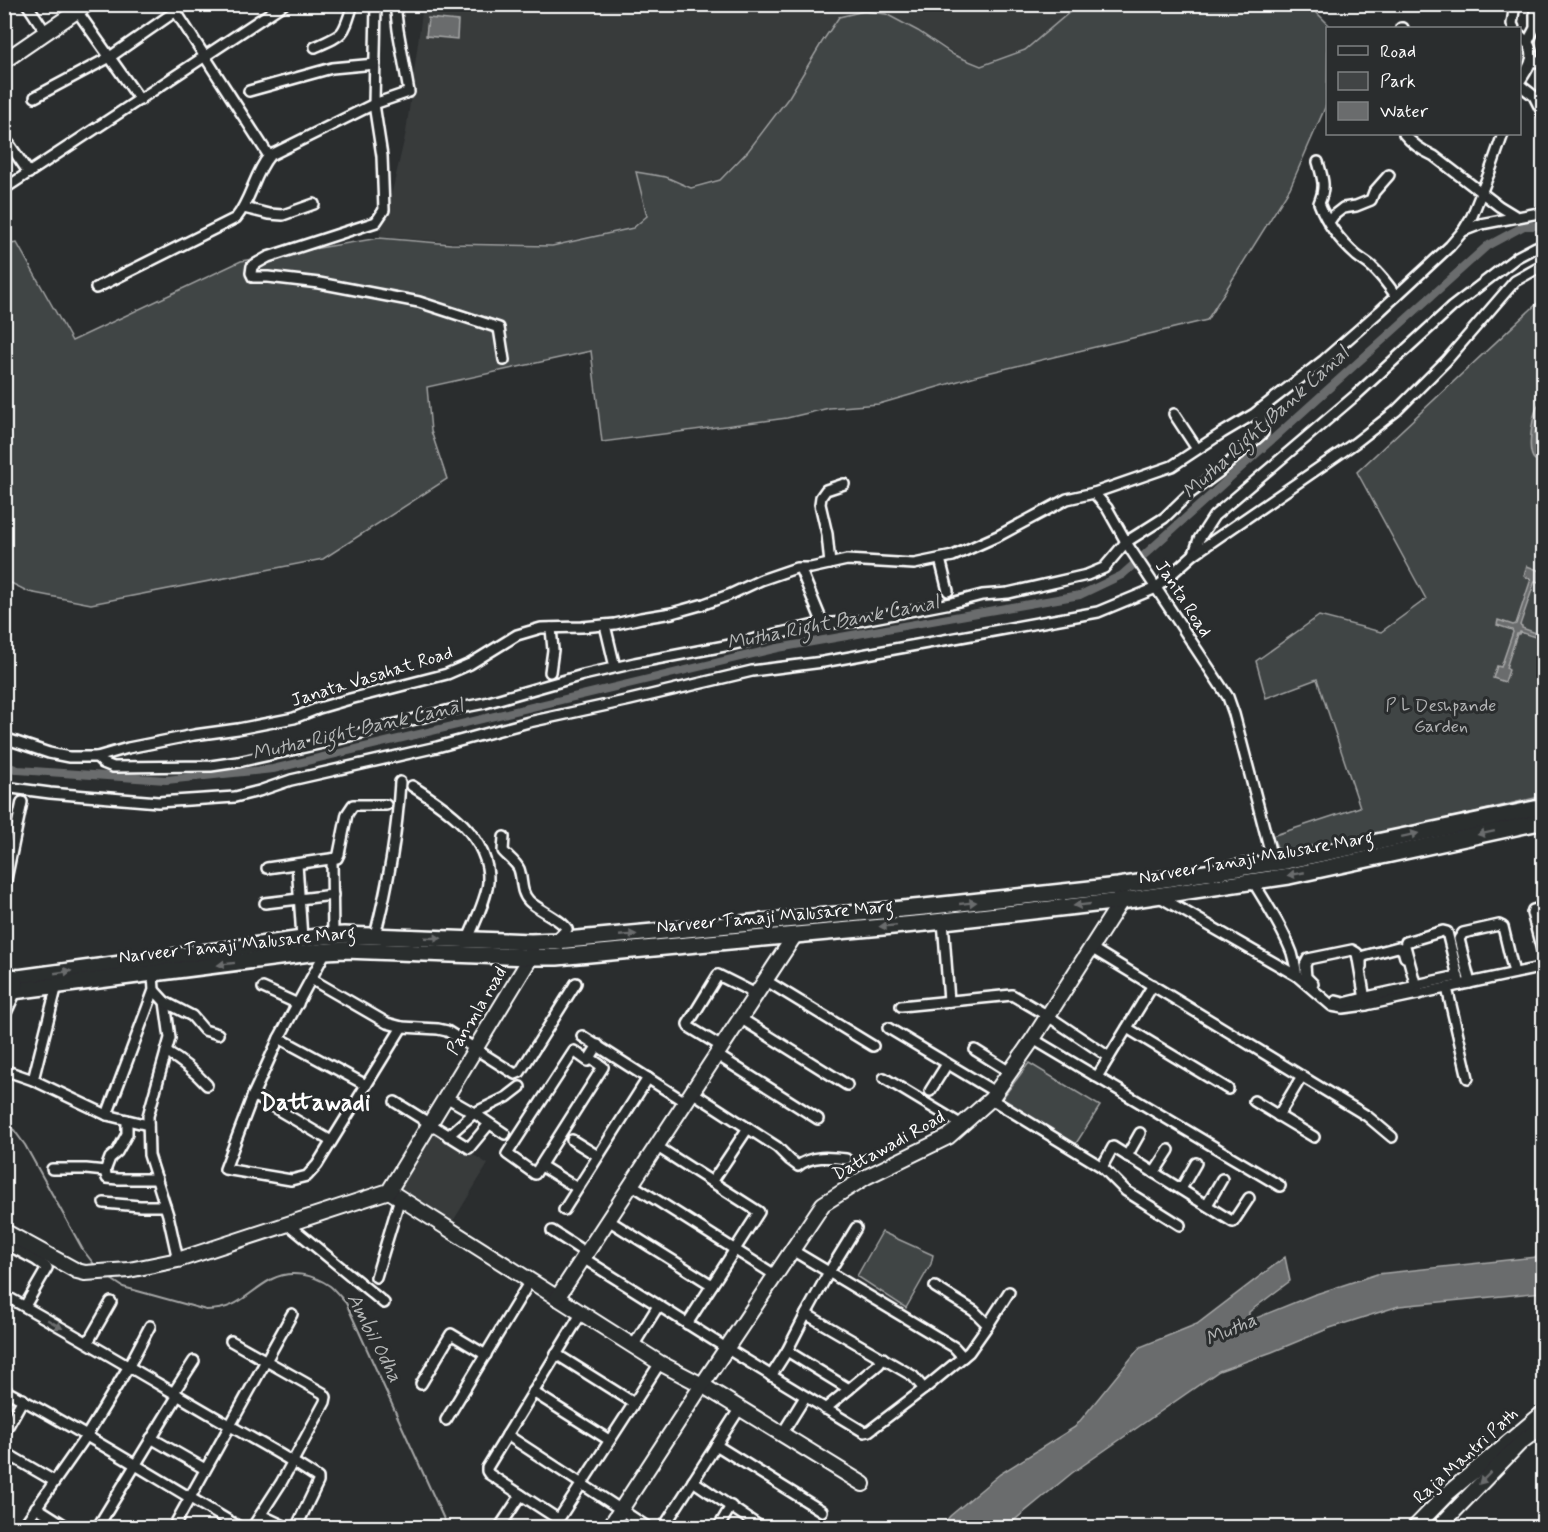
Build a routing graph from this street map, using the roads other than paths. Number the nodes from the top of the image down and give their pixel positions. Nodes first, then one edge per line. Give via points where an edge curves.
1 (27, 4) edge
2 (186, 4) edge
3 (284, 4) edge
4 (353, 4) edge
5 (376, 4) edge
6 (395, 4) edge
7 (1515, 4) edge
8 (1535, 4) edge
9 (82, 8) edge
10 (173, 8) edge
11 (1514, 27) edge
12 (46, 33) junction
13 (1523, 39) edge
14 (315, 47) dead end
15 (110, 57) junction
16 (205, 57) junction
17 (4, 61) edge
18 (1521, 61) edge
19 (1530, 63) junction
20 (1544, 63) edge
21 (375, 64) junction
22 (1521, 81) edge
23 (1521, 84) edge
24 (249, 91) dead end
25 (35, 97) dead end
26 (140, 100) junction
27 (374, 104) junction
28 (1544, 116) edge
29 (1405, 135) edge
30 (1503, 135) edge
31 (9, 144) dead end
32 (269, 156) junction
33 (1318, 162) dead end
34 (29, 173) junction
35 (1389, 175) dead end
36 (4, 189) edge
37 (1481, 192) junction
38 (314, 204) dead end
39 (244, 208) junction
40 (1544, 212) edge
41 (1517, 217) junction
42 (1329, 222) junction
43 (1464, 231) junction
44 (1544, 246) edge
45 (1544, 267) edge
46 (96, 288) dead end
47 (1396, 296) junction
48 (504, 360) dead end
49 (1260, 409) junction
50 (1174, 414) dead end
51 (1197, 449) junction
52 (844, 484) dead end
53 (1094, 493) junction
54 (1128, 544) junction
55 (1194, 554) junction
56 (940, 559) junction
57 (830, 564) junction
58 (800, 568) junction
59 (1154, 585) junction
60 (948, 591) dead end
61 (823, 624) junction
62 (605, 625) junction
63 (551, 628) junction
64 (615, 667) junction
65 (550, 672) dead end
66 (4, 738) edge
67 (98, 757) junction
68 (400, 782) dead end
69 (412, 786) dead end
70 (4, 787) edge
71 (22, 802) dead end
72 (386, 805) dead end
73 (1544, 807) edge
74 (1544, 821) edge
75 (504, 837) dead end
76 (332, 860) junction
77 (1273, 862) junction
78 (297, 864) junction
79 (267, 868) dead end
80 (7, 869) edge
81 (1252, 880) junction
82 (4, 889) edge
83 (1119, 893) junction
84 (333, 895) junction
85 (1156, 895) junction
86 (299, 899) junction
87 (265, 903) dead end
88 (1544, 907) edge
89 (1529, 919) dead end
90 (943, 921) junction
91 (1506, 924) dead end
92 (333, 935) junction
93 (375, 935) junction
94 (795, 935) junction
95 (302, 938) junction
96 (468, 939) junction
97 (556, 941) junction
98 (1091, 948) junction
99 (531, 950) junction
100 (326, 951) junction
101 (1543, 956) edge
102 (161, 968) junction
103 (1542, 968) edge
104 (1516, 973) junction
105 (1297, 976) junction
106 (311, 979) junction
107 (765, 980) junction
108 (1463, 981) junction
109 (9, 982) edge
110 (576, 983) dead end
111 (57, 985) junction
112 (1153, 985) junction
113 (263, 988) dead end
114 (1447, 988) junction
115 (154, 990) junction
116 (1415, 990) junction
117 (754, 997) junction
118 (949, 1001) junction
119 (1366, 1001) junction
120 (165, 1002) junction
121 (298, 1004) junction
122 (901, 1006) dead end
123 (4, 1010) edge
124 (1048, 1016) junction
125 (740, 1018) junction
126 (402, 1027) junction
127 (888, 1028) dead end
128 (1127, 1028) junction
129 (218, 1034) dead end
130 (582, 1036) dead end
131 (279, 1038) junction
132 (1033, 1040) junction
133 (598, 1045) junction
134 (873, 1046) dead end
135 (475, 1049) junction
136 (975, 1050) dead end
137 (719, 1051) junction
138 (166, 1052) junction
139 (1109, 1057) junction
140 (590, 1058) junction
141 (948, 1064) junction
142 (4, 1070) edge
143 (1010, 1072) junction
144 (1302, 1076) junction
145 (1097, 1077) junction
146 (648, 1078) junction
147 (884, 1078) dead end
148 (1468, 1078) dead end
149 (33, 1080) junction
150 (207, 1085) dead end
151 (366, 1085) junction
152 (848, 1085) dead end
153 (520, 1087) dead end
154 (1228, 1089) dead end
155 (930, 1091) dead end
156 (253, 1095) junction
157 (993, 1096) junction
158 (446, 1097) junction
159 (689, 1097) junction
160 (1254, 1101) dead end
161 (395, 1102) dead end
162 (474, 1113) junction
163 (107, 1115) junction
164 (1278, 1116) junction
165 (818, 1119) dead end
166 (128, 1120) junction
167 (430, 1124) junction
168 (489, 1124) junction
169 (148, 1125) junction
170 (962, 1125) junction
171 (748, 1128) junction
172 (1140, 1133) dead end
173 (505, 1134) dead end
174 (448, 1136) junction
175 (1314, 1137) dead end
176 (1392, 1137) dead end
177 (572, 1140) dead end
178 (331, 1141) junction
179 (656, 1146) junction
180 (1169, 1150) dead end
181 (598, 1156) junction
182 (1127, 1156) junction
183 (846, 1159) dead end
184 (1196, 1163) dead end
185 (543, 1167) dead end
186 (1102, 1167) junction
187 (52, 1169) dead end
188 (105, 1172) junction
189 (1155, 1173) junction
190 (157, 1179) junction
191 (1222, 1179) dead end
192 (712, 1182) junction
193 (631, 1184) junction
194 (1280, 1186) dead end
195 (577, 1188) junction
196 (1181, 1190) junction
197 (395, 1195) junction
198 (1249, 1198) dead end
199 (104, 1203) dead end
200 (1207, 1205) junction
201 (165, 1206) junction
202 (564, 1210) dead end
203 (608, 1220) junction
204 (288, 1224) junction
205 (1180, 1225) dead end
206 (856, 1228) dead end
207 (4, 1231) edge
208 (552, 1231) dead end
209 (4, 1246) edge
210 (735, 1249) junction
211 (792, 1250) junction
212 (584, 1256) junction
213 (178, 1260) junction
214 (829, 1272) junction
215 (775, 1275) junction
216 (376, 1277) dead end
217 (530, 1281) junction
218 (712, 1285) junction
219 (935, 1287) dead end
220 (1009, 1292) dead end
221 (4, 1295) edge
222 (556, 1298) junction
223 (111, 1302) dead end
224 (384, 1303) dead end
225 (25, 1306) junction
226 (658, 1306) junction
227 (292, 1314) dead end
228 (581, 1314) junction
229 (806, 1314) junction
230 (687, 1324) junction
231 (988, 1324) junction
232 (150, 1326) dead end
233 (231, 1341) dead end
234 (88, 1342) junction
235 (633, 1346) junction
236 (726, 1348) junction
237 (787, 1351) junction
238 (556, 1354) junction
239 (486, 1355) junction
240 (963, 1357) junction
241 (883, 1358) junction
242 (265, 1360) junction
243 (194, 1361) dead end
244 (660, 1363) junction
245 (129, 1366) junction
246 (771, 1376) junction
247 (421, 1384) dead end
248 (702, 1385) junction
249 (849, 1389) junction
250 (924, 1389) junction
251 (4, 1390) edge
252 (533, 1392) junction
253 (176, 1394) junction
254 (805, 1396) junction
255 (23, 1400) junction
256 (634, 1403) junction
257 (740, 1408) junction
258 (825, 1409) junction
259 (446, 1420) dead end
260 (1542, 1420) edge
261 (229, 1425) junction
262 (4, 1433) edge
263 (782, 1434) junction
264 (87, 1435) junction
265 (507, 1435) junction
266 (152, 1438) junction
267 (609, 1440) junction
268 (716, 1445) junction
269 (4, 1452) edge
270 (292, 1460) junction
271 (135, 1465) junction
272 (205, 1469) junction
273 (54, 1481) junction
274 (693, 1481) junction
275 (581, 1483) junction
276 (863, 1484) dead end
277 (520, 1495) junction
278 (189, 1498) junction
279 (731, 1506) junction
280 (36, 1507) junction
281 (621, 1509) junction
282 (822, 1511) dead end
283 (261, 1515) junction
284 (555, 1523) edge
285 (22, 1527) edge
286 (69, 1527) edge
287 (97, 1527) edge
288 (173, 1527) edge
289 (241, 1527) edge
290 (252, 1527) edge
291 (289, 1527) edge
292 (296, 1527) edge
293 (499, 1527) edge
294 (609, 1527) edge
295 (649, 1527) edge
296 (663, 1527) edge
297 (718, 1527) edge
298 (762, 1527) edge
299 (1414, 1527) edge
300 (1438, 1527) edge

1 - 12 street
2 - 10 street
3 - 16 street
4 - 14 street via 344,31
5 - 21 street
6 - 27 street via 409,92
7 - 11 street
8 - 13 street via 1535,28
9 - 12 street
9 - 15 street
10 - 15 street
10 - 16 street
12 - 17 street
13 - 19 street via 1530,47
15 - 25 street
15 - 26 street
16 - 26 street
16 - 32 street
18 - 19 street
19 - 20 street
19 - 22 street
21 - 24 street via 332,68
21 - 27 street
23 - 28 street via 1534,96
26 - 34 street
27 - 32 street
27 - 48 street via 382,156 381,216 376,222 268,257 252,266 253,277 319,283 419,302 499,328
29 - 37 street
30 - 37 street
31 - 34 street
32 - 39 street
33 - 42 street via 1324,180 1319,203
34 - 36 street
35 - 42 street via 1371,200 1343,208
37 - 41 street
37 - 43 street
38 - 39 street via 284,215
39 - 46 street via 236,218
40 - 41 street
41 - 43 street
42 - 47 street via 1340,239 1372,266
43 - 47 street, Janata Vasahat Road
44 - 55 street via 1517,257 1452,307 1214,516
45 - 55 street via 1515,281 1446,362 1396,411
47 - 49 street, Janata Vasahat Road via 1324,360
49 - 51 street, Janata Vasahat Road
49 - 54 street via 1263,433
50 - 51 street
51 - 53 street, Janata Vasahat Road via 1172,466
52 - 57 street via 826,490 821,497
53 - 54 street
53 - 56 street, Janata Vasahat Road via 1067,499 978,546
54 - 59 street, Janta Road
54 - 61 street via 1104,568 1067,580 858,621
55 - 59 street
56 - 57 street, Janata Vasahat Road via 914,564 847,560
56 - 60 street
57 - 58 street, Janata Vasahat Road
58 - 61 street
58 - 62 street, Janata Vasahat Road via 704,604
59 - 70 street via 1098,612 835,660 752,671 291,780 235,797 158,802
59 - 77 street, Janta Road via 1228,697
61 - 64 street
62 - 63 street, Janata Vasahat Road
62 - 64 street
63 - 65 street
63 - 67 street, Janata Vasahat Road via 517,635 447,674 294,718
64 - 67 street via 485,703 238,762 113,767
66 - 67 street, Janata Vasahat Road via 49,753
68 - 93 street via 398,820
69 - 96 street via 459,819 482,854 488,882
71 - 80 street
72 - 76 street via 353,805 347,813 339,854
77 -> 73 main road, Narveer Tanaji Malusare Marg
74 -> 81 main road, Narveer Tanaji Malusare Marg via 1289,876
75 - 97 street via 503,851 518,868 527,899 566,925 566,932
76 - 78 street
76 - 84 street
77 - 83 main road, Narveer Tanaji Malusare Marg
78 - 79 street
78 - 86 street
80 - 82 street
81 - 85 main road, Narveer Tanaji Malusare Marg
81 - 105 street via 1286,940
83 - 85 main road, Narveer Tanaji Malusare Marg
83 -> 90 main road, Narveer Tanaji Malusare Marg
97 -> 83 main road, Narveer Tanaji Malusare Marg
83 - 98 street, Dattawadi Road
84 - 86 street
84 - 92 street
85 - 105 street
86 - 87 street
86 - 95 street
88 - 101 street via 1532,914
89 - 103 street
90 -> 94 main road, Narveer Tanaji Malusare Marg
90 - 118 street
91 - 104 street
92 - 93 main road, Narveer Tanaji Malusare Marg
92 - 95 main road, Narveer Tanaji Malusare Marg
93 -> 96 main road, Narveer Tanaji Malusare Marg
94 - 99 main road, Narveer Tanaji Malusare Marg via 557,957
94 - 107 street
95 - 102 main road, Narveer Tanaji Malusare Marg
96 - 99 main road, Narveer Tanaji Malusare Marg
97 - 99 main road, Narveer Tanaji Malusare Marg
98 - 112 street
98 - 124 street, Dattawadi Road
99 - 100 main road, Narveer Tanaji Malusare Marg
99 - 135 street, Panmla road
100 -> 102 main road, Narveer Tanaji Malusare Marg
100 - 106 street
109 -> 102 main road, Narveer Tanaji Malusare Marg
102 - 111 main road, Narveer Tanaji Malusare Marg
102 - 115 street
103 - 104 street
104 - 108 street
104 - 108 street via 1499,924 1460,936
105 - 119 street via 1332,1006 1343,1008
106 - 121 street
106 - 126 street via 387,1023
107 - 117 street
107 - 134 street
108 - 114 street
108 - 116 street
108 - 116 street via 1447,932 1443,931 1406,942
109 - 111 main road, Narveer Tanaji Malusare Marg
109 - 123 main road
110 - 135 street via 517,1074
111 - 149 street
112 - 128 street
112 - 144 street
113 - 121 street
114 - 116 street
114 - 148 street
115 - 120 street
115 - 163 street
116 - 119 street
116 - 119 street via 1403,950 1398,947 1361,959
117 - 125 street
117 - 137 street via 750,991 718,975 687,1024
118 - 122 street
118 - 124 street via 1012,995
119 - 119 street via 1355,951 1306,961 1307,980 1334,1000
120 - 129 street via 192,1016 204,1030
120 - 138 street via 170,1038
121 - 131 street
124 - 132 street, Dattawadi Road
124 - 139 street
125 - 137 street
125 - 152 street
126 - 135 street via 447,1031
126 - 151 street
127 - 141 street
128 - 139 street
128 - 154 street
130 - 133 street
131 - 151 street
131 - 156 street
132 - 143 street, Dattawadi Road
132 - 145 street
133 - 140 street
133 - 146 street
135 - 158 street, Panmla road
136 - 143 street
137 - 159 street
137 - 165 street
138 - 150 street via 181,1060
138 - 169 street
139 - 145 street
140 - 140 street via 603,1067 535,1174 507,1154 573,1051 588,1061
141 - 155 street
141 - 157 street
142 - 149 street
143 - 157 street, Dattawadi Road
144 - 164 street
144 - 176 street via 1367,1116
145 - 194 street
146 - 159 street
146 - 181 street
147 - 170 street
149 - 163 street
151 - 178 street
153 - 162 street
156 - 178 street
156 - 178 street via 225,1169 291,1180 307,1176
157 - 170 street, Dattawadi Road
157 - 186 street
158 - 162 street
158 - 167 street, Panmla road
159 - 171 street
159 - 179 street
160 - 164 street
161 - 167 street
162 - 168 street
162 - 174 street
163 - 166 street
164 - 175 street
166 - 169 street
166 - 188 street via 127,1134
167 - 174 street
167 - 197 street, Panmla road
168 - 173 street
168 - 174 street via 469,1148
169 - 190 street via 149,1155
170 - 211 street, Dattawadi Road via 948,1137 867,1177 823,1204
171 - 183 street via 798,1166 811,1159
171 - 192 street
172 - 182 street
177 - 181 street
179 - 192 street
179 - 193 street
180 - 189 street
181 - 195 street
182 - 186 street via 1113,1147
182 - 189 street
184 - 196 street
185 - 195 street
186 - 205 street via 1126,1191
187 - 188 street
188 - 190 street via 107,1178
189 - 196 street
190 - 201 street
191 - 200 street
192 - 210 street via 759,1212
193 - 203 street
193 - 210 street
195 - 202 street
196 - 200 street
197 - 204 street
197 - 216 street
197 - 217 street
198 - 200 street via 1233,1222
199 - 201 street
201 - 213 street
203 - 212 street
203 - 218 street
204 - 213 street
204 - 224 street
206 - 214 street
207 - 213 street via 85,1273 129,1270
208 - 212 street
209 - 225 street via 47,1268
210 - 215 street
210 - 218 street
211 - 214 street
211 - 215 street, Dattawadi Road
212 - 222 street
212 - 226 street
214 - 229 street
214 - 240 street via 954,1347
215 - 236 street, Dattawadi Road
217 - 222 street
217 - 239 street
218 - 230 street
219 - 231 street
220 - 231 street
221 - 225 street
222 - 228 street
223 - 234 street
225 -> 234 street
226 - 230 street
226 - 235 street
227 - 242 street
228 - 235 street
228 - 238 street
229 - 237 street
229 - 241 street
230 - 236 street
231 - 240 street
232 - 245 street
233 - 242 street
234 - 245 street
235 - 244 street
236 - 246 street
236 - 248 street, Dattawadi Road
237 - 246 street
237 - 249 street
238 - 252 street
238 - 256 street
239 - 247 street via 451,1334
239 - 259 street
240 - 250 street
241 - 249 street
241 - 250 street via 913,1376
242 - 261 street
242 - 270 street via 326,1397
243 - 253 street
244 - 248 street
244 - 256 street
245 - 253 street
245 - 264 street
246 - 254 street
248 - 257 street
248 - 281 street, Dattawadi Road
249 - 258 street
250 - 258 street via 869,1431 864,1432
251 - 255 street
252 - 265 street
252 - 267 street
253 - 261 street
253 - 266 street
254 - 258 street
254 - 263 street
255 - 262 street
255 - 264 street
256 - 267 street
257 - 263 street
257 - 268 street
260 - 299 street, Raja Mantri Path via 1447,1494
260 -> 300 street, Raja Mantri Path
261 - 270 street
261 - 272 street
263 - 276 street
264 - 271 street
264 - 273 street
265 - 275 street
265 - 277 street via 487,1471
266 - 271 street
266 - 272 street
267 - 275 street
268 - 274 street
268 - 282 street
269 - 273 street
270 - 283 street
270 - 292 street via 318,1478
271 - 278 street
271 - 287 street
272 - 278 street
273 - 280 street
274 - 279 street
274 - 296 street
275 - 281 street
275 - 284 street
277 - 284 street
277 - 293 street
278 - 288 street
278 - 289 street
279 - 297 street
279 - 298 street
280 - 285 street
280 - 286 street
281 - 294 street, Dattawadi Road
281 - 295 street
283 - 290 street
283 - 291 street

